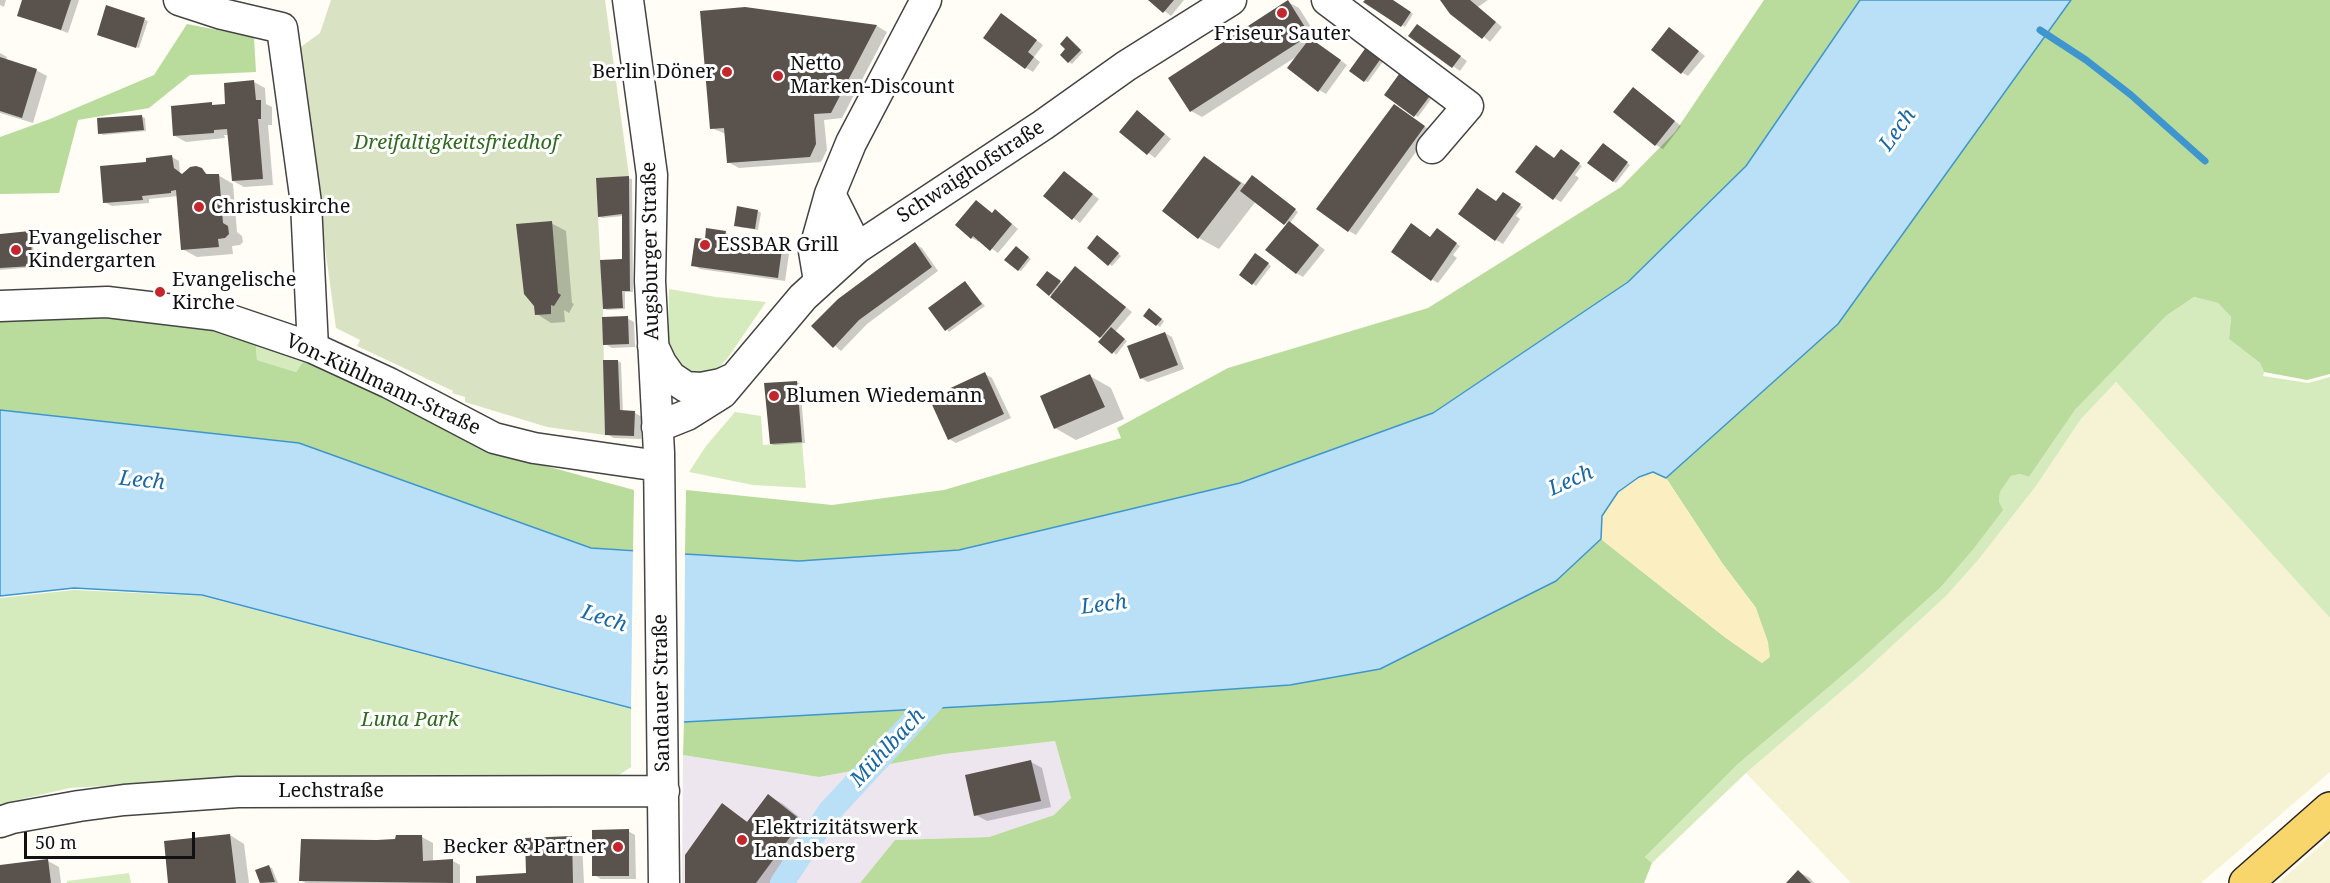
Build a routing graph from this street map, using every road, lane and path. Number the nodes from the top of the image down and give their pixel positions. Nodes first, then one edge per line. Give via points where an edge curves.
1 (179, 0) edge
2 (628, 0) edge
3 (926, 0) edge
4 (1231, 0) edge
5 (1327, 0) edge
6 (1432, 148) dead end
7 (830, 194) junction
8 (857, 248) junction
9 (819, 281) junction
10 (0, 306) edge
11 (653, 346) junction
12 (314, 348) junction
13 (737, 376) junction
14 (657, 427) junction
15 (658, 487) junction
16 (664, 779) junction
17 (2330, 809) edge
18 (0, 822) edge
19 (664, 883) edge
20 (2246, 883) edge

1 - 12 street via 282,28 306,203
2 - 11 street, Augsburger Straße via 652,176
3 - 7 street via 851,143
4 - 8 street, Schwaighofstraße
5 - 6 street via 1468,106
7 - 8 street
7 - 9 street via 814,251
8 - 9 street, Schwaighofstraße
9 - 13 street, Schwaighofstraße
10 - 12 street, Von-Kühlmann-Straße via 107,302 216,315
11 - 13 street, Schwaighofstraße via 671,377 686,387 721,384
11 - 14 street, Augsburger Straße
12 - 15 street, Von-Kühlmann-Straße via 494,438
13 - 14 street, Schwaighofstraße via 701,408
14 - 15 street, Augsburger Straße
15 - 16 street, Sandauer Straße
16 - 18 street, Lechstraße via 238,792 124,800
16 - 19 street, Sandauer Straße
17 - 20 main road

